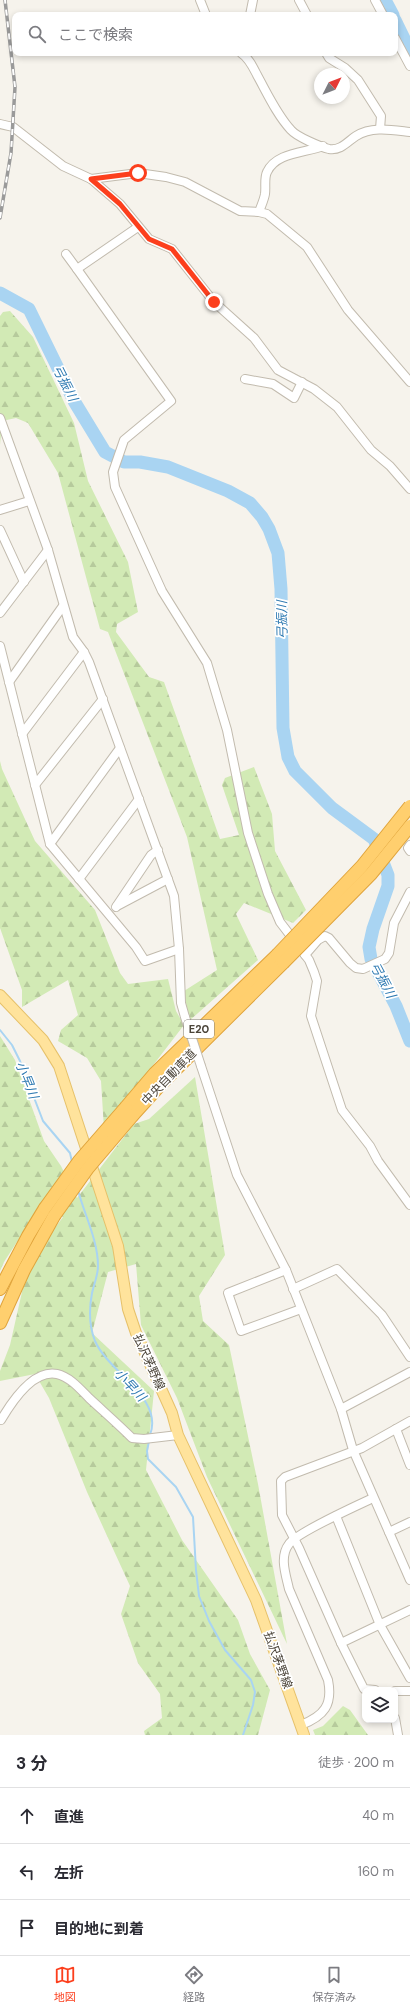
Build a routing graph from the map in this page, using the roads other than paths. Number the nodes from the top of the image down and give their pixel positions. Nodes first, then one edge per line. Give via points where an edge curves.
1 (200, 0) edge
2 (253, 0) edge
3 (299, 0) edge
4 (375, 0) edge
5 (205, 12) edge
6 (251, 12) edge
7 (305, 12) edge
8 (381, 12) edge
9 (398, 44) edge
10 (245, 56) edge
11 (328, 56) edge
12 (410, 66) edge
13 (0, 124) edge
14 (380, 129) junction
15 (410, 132) edge
16 (323, 146) junction
17 (91, 179) junction
18 (259, 212) junction
19 (138, 227) junction
20 (66, 254) dead end
21 (77, 269) junction
22 (246, 380) dead end
23 (302, 382) junction
24 (410, 382) edge
25 (0, 418) edge
26 (410, 489) edge
27 (30, 501) junction
28 (0, 510) edge
29 (0, 530) edge
30 (48, 550) junction
31 (24, 582) junction
32 (63, 606) junction
33 (0, 613) edge
34 (0, 646) edge
35 (84, 652) junction
36 (8, 682) junction
37 (103, 699) junction
38 (22, 734) junction
39 (120, 748) junction
40 (35, 786) junction
41 (139, 799) junction
42 (410, 806) edge
43 (410, 826) edge
44 (50, 844) junction
45 (410, 845) edge
46 (158, 850) junction
47 (410, 851) edge
48 (79, 879) junction
49 (168, 879) junction
50 (410, 892) edge
51 (116, 907) junction
52 (108, 915) junction
53 (179, 949) junction
54 (305, 955) junction
55 (280, 959) junction
56 (0, 995) edge
57 (410, 1205) edge
58 (50, 1212) junction
59 (286, 1270) junction
60 (0, 1289) edge
61 (293, 1289) junction
62 (301, 1309) junction
63 (0, 1323) edge
64 (410, 1357) edge
65 (410, 1372) edge
66 (341, 1408) junction
67 (1, 1420) edge
68 (410, 1421) edge
69 (396, 1429) junction
70 (178, 1435) junction
71 (353, 1450) junction
72 (410, 1465) edge
73 (373, 1498) junction
74 (336, 1516) junction
75 (410, 1522) edge
76 (389, 1532) junction
77 (294, 1538) junction
78 (410, 1580) edge
79 (410, 1610) edge
80 (380, 1625) junction
81 (341, 1643) junction
82 (410, 1678) edge
83 (363, 1687) edge
84 (398, 1691) edge
85 (410, 1691) edge
86 (396, 1723) edge
87 (301, 1725) junction
88 (304, 1735) edge
89 (398, 1735) edge

1 - 5 street
2 - 6 street
3 - 7 street
4 - 8 street
9 - 12 street
10 - 16 street via 291,131
11 - 14 street via 358,80 381,116
13 - 17 street via 13,127 63,166
14 - 15 street
14 - 16 street via 357,136 336,149
16 - 18 street via 290,154 273,164 267,172
17 - 18 street via 138,173 166,177 185,182 240,211
17 - 19 street via 120,204
18 - 24 street via 267,214 307,247 348,310
19 - 21 street
19 - 23 street via 149,239 172,249 214,302 254,338 278,370
20 - 21 street
21 - 54 street via 171,401 124,440 113,472 115,487 158,584 207,663 227,730 250,839 280,922
22 - 23 street via 273,384 294,398
23 - 26 street via 337,407 371,450 390,466
25 - 27 street
27 - 28 street
27 - 30 street
29 - 31 street
30 - 31 street
30 - 32 street
31 - 33 street
32 - 35 street via 73,637
32 - 36 street
34 - 36 street
35 - 37 street
35 - 38 street
36 - 38 street
37 - 39 street
37 - 40 street
38 - 40 street
39 - 41 street
39 - 44 street
40 - 44 street
41 - 46 street
41 - 48 street
42 - 55 highway, 中央自動車道 / E20, bridge via 362,866
43 - 55 highway, 中央自動車道 / E20, bridge via 371,874
44 - 48 street
45 - 47 street
46 - 49 street
46 - 51 street via 151,855
48 - 52 street
49 - 51 street
49 - 53 street via 174,896
50 - 54 street via 394,924 389,953 385,959 363,969 356,968 325,936
51 - 52 street
52 - 53 street via 145,962
53 - 59 street, bridge via 181,1003 237,1176
54 - 57 street via 317,982 311,1016 342,1110
55 - 58 highway, 中央自動車道 / E20, bridge via 155,1073 88,1168
56 - 70 main road, 払沢茅野線 via 43,1040 59,1066 118,1246 128,1309 172,1413
58 - 60 highway, 中央自動車道 / E20 via 12,1264
58 - 63 highway, 中央自動車道 / E20
59 - 61 street
59 - 62 street via 228,1293 241,1331
61 - 62 street
61 - 64 street via 337,1269 382,1315
62 - 66 street
65 - 66 street
66 - 71 street
67 - 70 street via 13,1400 30,1383 46,1374 57,1374 72,1382 132,1438 144,1440
68 - 69 street
69 - 71 street via 362,1448
69 - 72 street
70 - 87 main road, 払沢茅野線 via 256,1600
71 - 73 street
71 - 77 street via 285,1477 281,1481 281,1510
73 - 74 street
73 - 76 street
74 - 77 street
74 - 80 street
75 - 76 street
76 - 78 street
77 - 81 street
77 - 87 street via 285,1551 285,1574 328,1680 330,1692 324,1712
79 - 80 street
80 - 81 street
80 - 82 street
81 - 83 street
84 - 85 street
86 - 89 street
87 - 88 main road, 払沢茅野線

